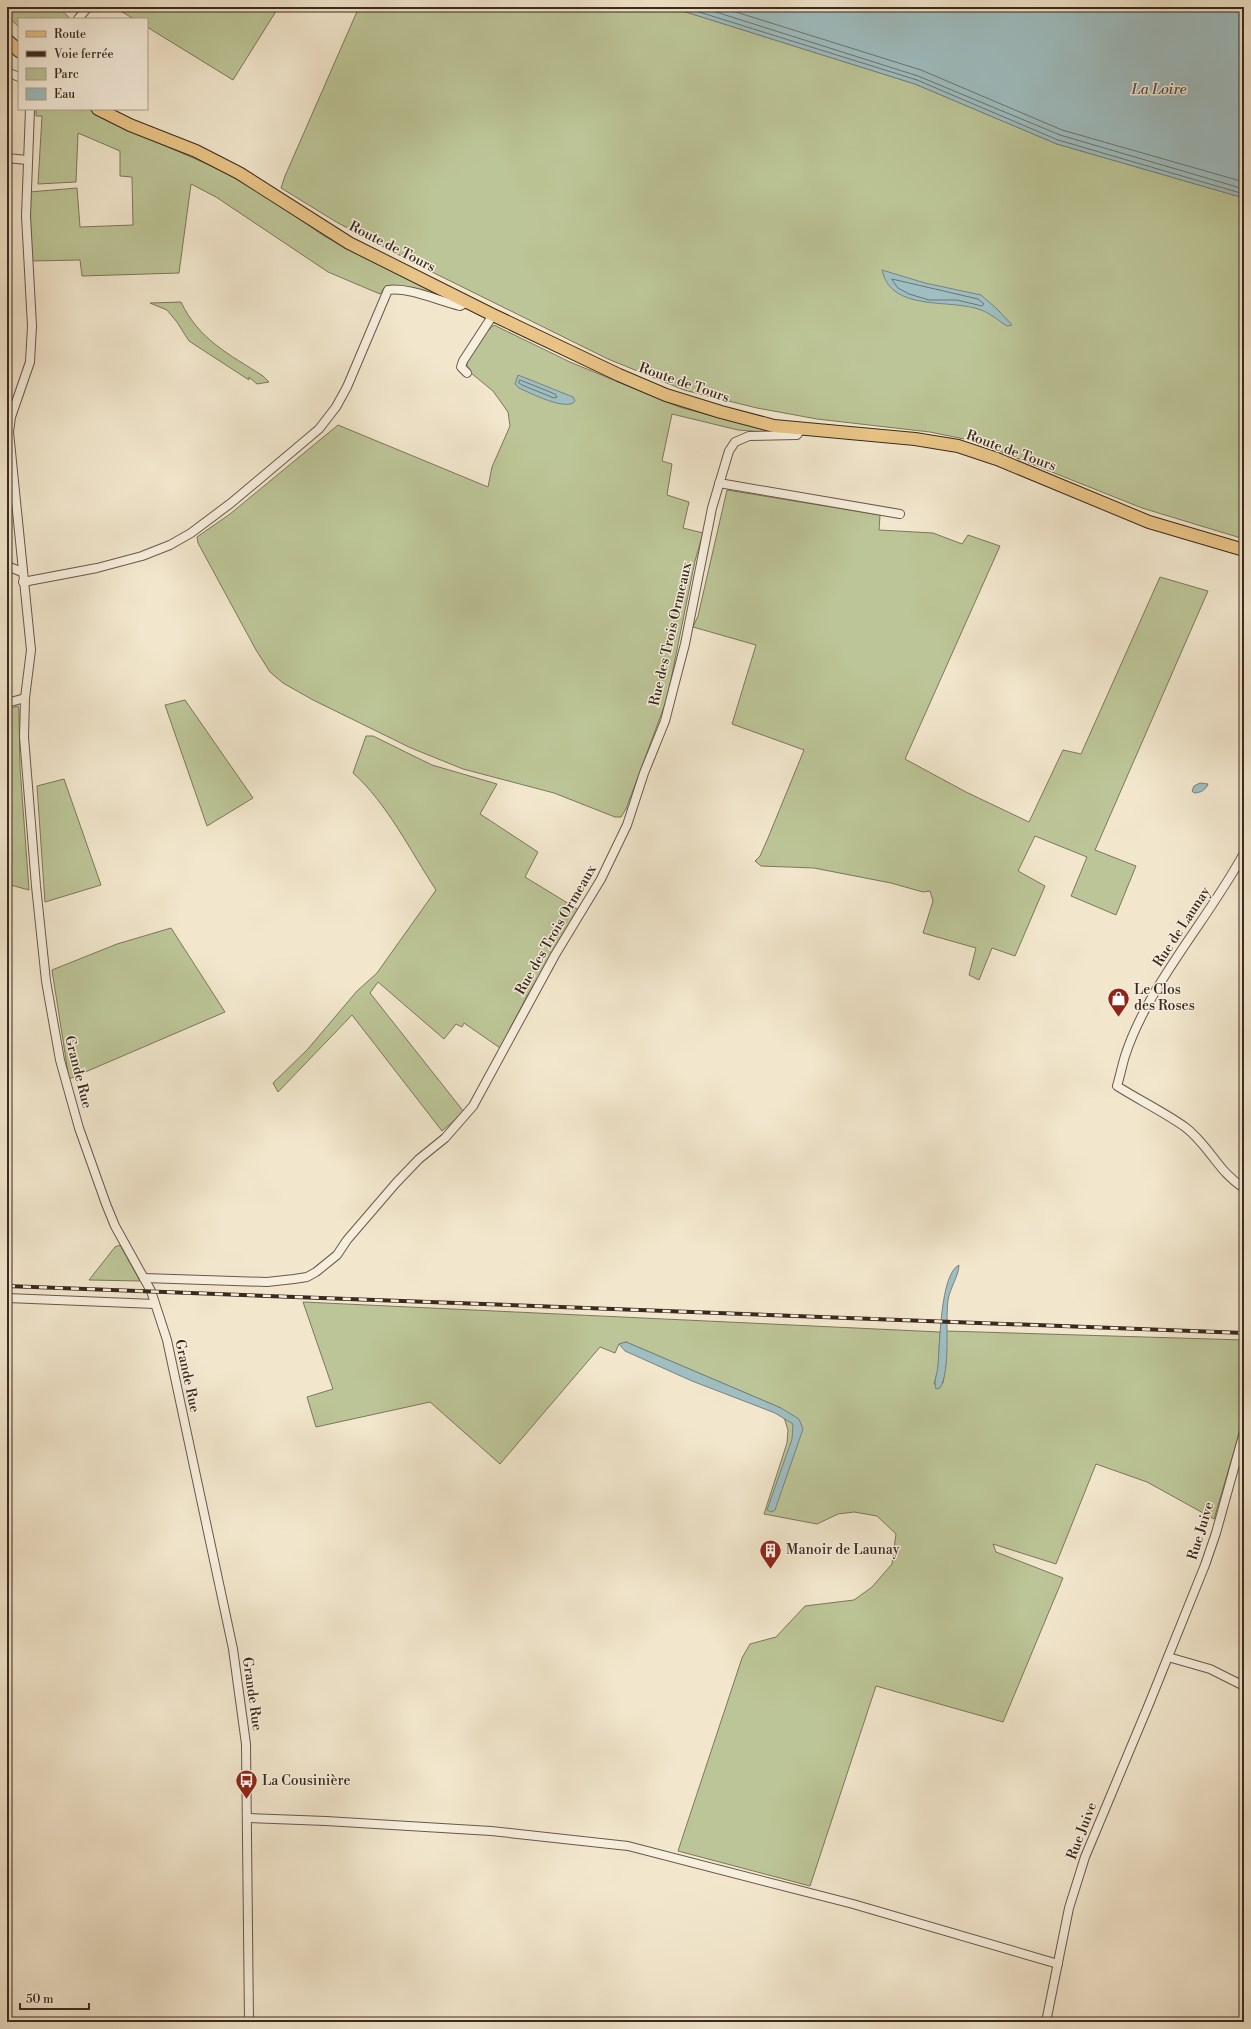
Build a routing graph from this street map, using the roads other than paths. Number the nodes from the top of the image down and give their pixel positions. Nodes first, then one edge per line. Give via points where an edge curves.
1 (88, 7) edge
2 (79, 18) edge
3 (7, 31) edge
4 (7, 40) edge
5 (18, 40) edge
6 (18, 50) edge
7 (7, 72) edge
8 (18, 77) edge
9 (30, 110) edge
10 (100, 110) edge
11 (115, 110) edge
12 (154, 133) junction
13 (7, 158) edge
14 (27, 160) junction
15 (468, 302) junction
16 (493, 315) junction
17 (467, 373) dead end
18 (801, 429) junction
19 (719, 483) junction
20 (900, 514) dead end
21 (1244, 550) edge
22 (7, 566) edge
23 (22, 572) junction
24 (23, 582) junction
25 (25, 698) junction
26 (7, 703) edge
27 (1244, 853) edge
28 (1244, 1188) edge
29 (144, 1278) junction
30 (7, 1298) edge
31 (155, 1304) junction
32 (1244, 1432) edge
33 (1168, 1657) junction
34 (1244, 1686) edge
35 (248, 1818) junction
36 (1058, 1964) junction
37 (249, 2022) edge
38 (1046, 2022) edge

1 - 2 street
3 - 5 main road
4 - 6 main road
7 - 8 street
9 - 14 street, Grande Rue
10 - 12 main road, Route de Tours via 130,125
11 - 12 main road, Route de Tours
12 - 15 main road, Route de Tours via 239,173 349,243
13 - 14 street
14 - 23 street, Grande Rue via 26,216 32,326 30,362 11,417 10,432
15 - 16 main road, Route de Tours
15 - 24 street via 460,306 408,291 388,290 347,388 336,407 319,429 231,503 191,533 142,556 97,568
16 - 17 street via 463,361 461,367
16 - 18 main road, Route de Tours via 666,395 774,426
18 - 19 street, Rue des Trois Ormeaux via 797,435 749,436 735,442
18 - 21 main road, Route de Tours via 915,439 958,446 1149,522
19 - 20 street
19 - 29 street, Rue des Trois Ormeaux via 685,644 665,721 644,773 628,824 601,879 555,955 473,1106 445,1138 396,1183 337,1255 307,1277 267,1282
22 - 23 street
23 - 24 street, Grande Rue
24 - 25 street, Grande Rue via 31,650
25 - 26 street
25 - 29 street, Grande Rue via 24,737 36,886 46,981 60,1060 79,1128 106,1204 115,1226
27 - 28 street, Rue de Launay via 1154,994 1125,1056 1117,1086 1185,1127 1205,1146 1223,1172
29 - 31 street, Grande Rue
30 - 31 street
31 - 35 street, Grande Rue via 171,1360 233,1649 246,1744
32 - 33 street, Rue Juive via 1216,1533
33 - 34 street via 1210,1669
33 - 36 street, Rue Juive via 1085,1857 1069,1908
35 - 36 street via 491,1831 628,1846 853,1904
35 - 37 street, Grande Rue
36 - 38 street, Rue Juive

